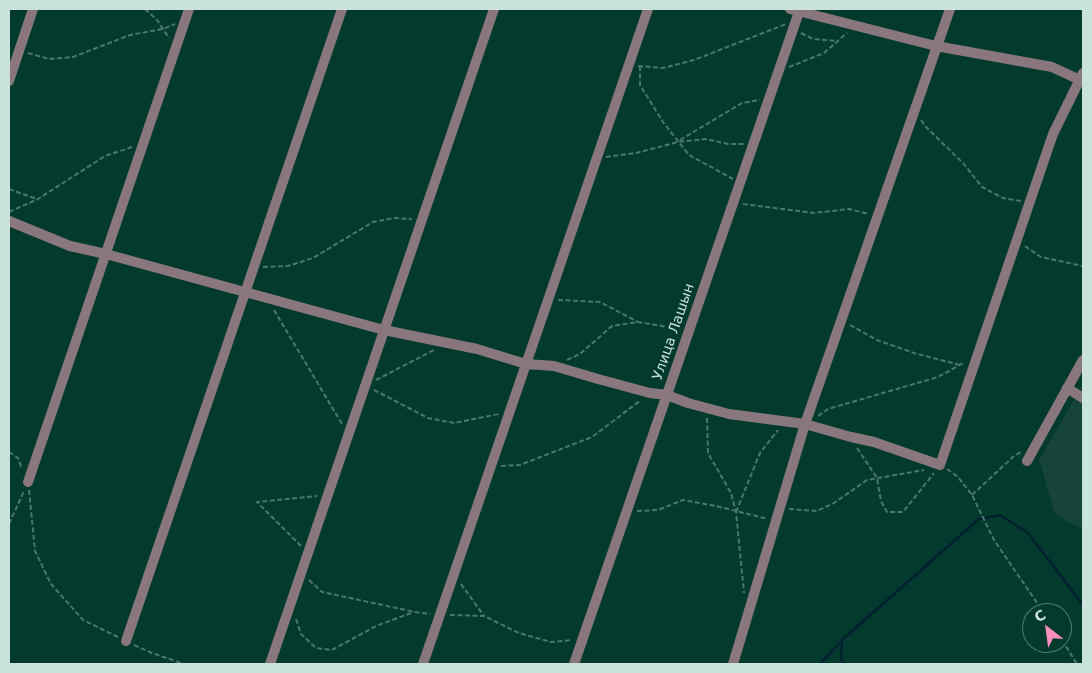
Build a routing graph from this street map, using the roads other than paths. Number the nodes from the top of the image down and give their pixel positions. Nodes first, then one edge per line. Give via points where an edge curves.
1 (32, 9) edge
2 (189, 9) edge
3 (342, 9) edge
4 (494, 9) edge
5 (648, 9) edge
6 (950, 9) edge
7 (796, 12) edge
8 (936, 46) junction
9 (1082, 76) edge
10 (9, 82) edge
11 (9, 220) edge
12 (106, 254) junction
13 (245, 293) junction
14 (384, 330) junction
15 (1083, 360) edge
16 (526, 364) junction
17 (1068, 388) junction
18 (667, 395) junction
19 (1083, 398) edge
20 (805, 424) junction
21 (1024, 456) road end
22 (28, 482) road end
23 (126, 641) road end
24 (270, 664) edge
25 (423, 664) edge
26 (574, 664) edge
27 (733, 664) edge

1 - 10 street
2 - 12 street
3 - 13 street
4 - 14 street
5 - 16 street
6 - 8 street
7 - 8 street
7 - 18 street, Улица Лашын
8 - 9 street via 1052,67
8 - 20 street
9 - 20 street via 1054,134 940,465 874,442
11 - 12 street via 70,246
12 - 13 street
12 - 22 street
13 - 14 street
13 - 23 street
14 - 16 street via 477,349
14 - 24 street
15 - 17 street
16 - 18 street via 554,366
16 - 25 street
17 - 19 street
17 - 21 street
18 - 20 street via 729,414
18 - 26 street, Улица Лашын
20 - 27 street

